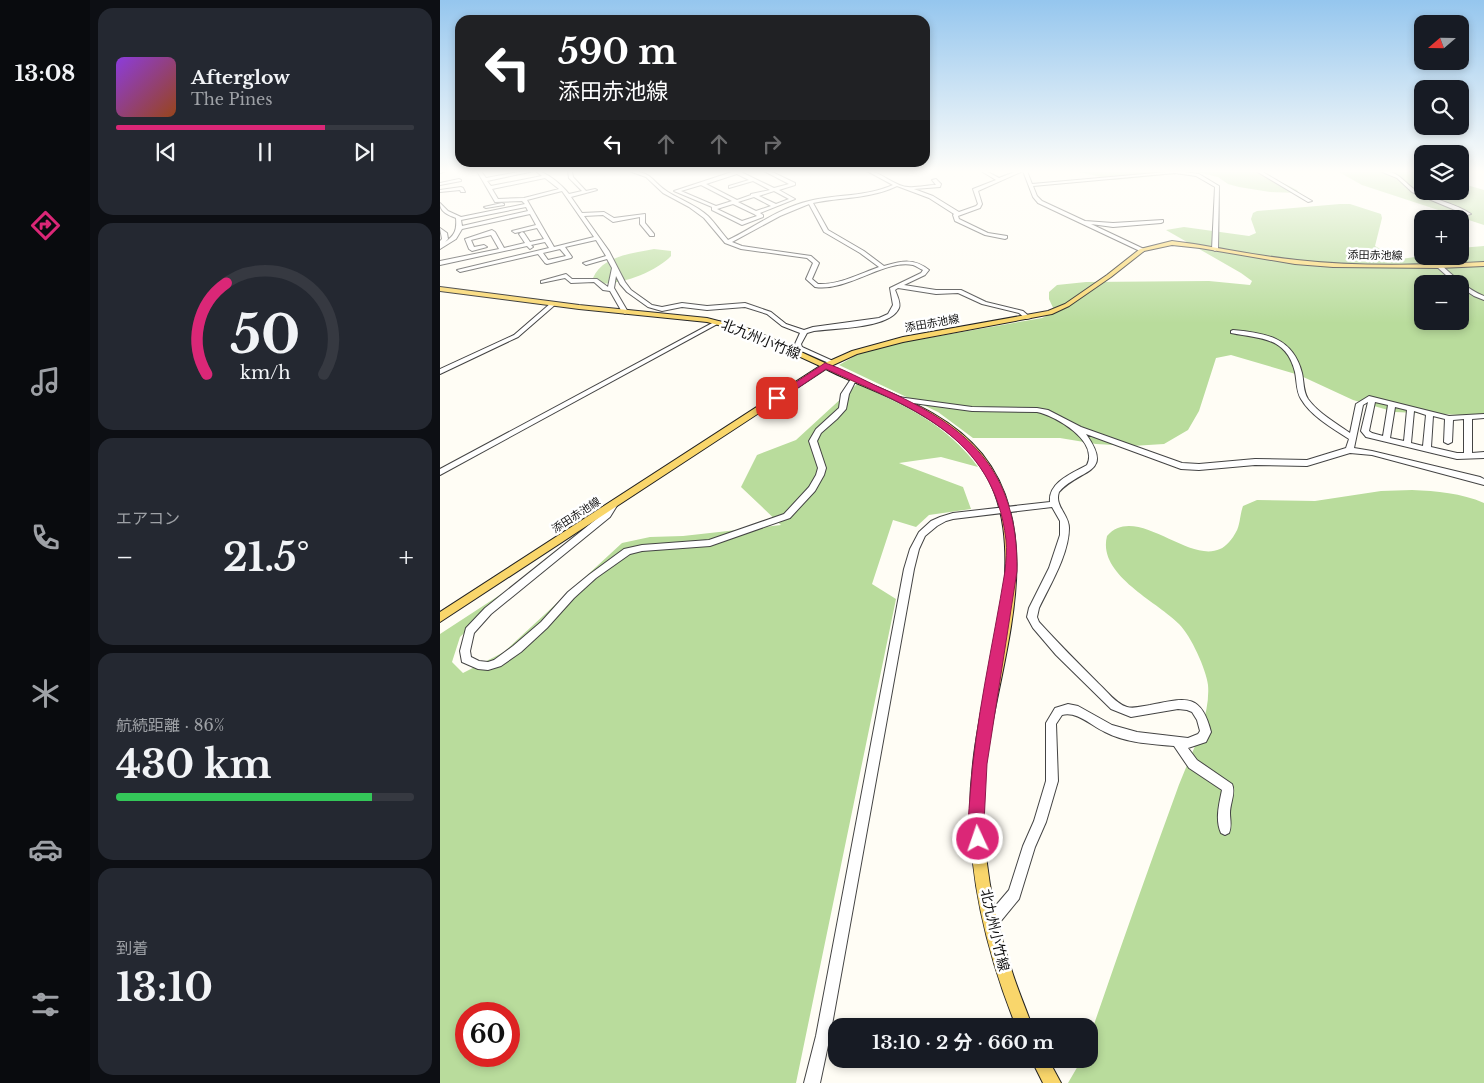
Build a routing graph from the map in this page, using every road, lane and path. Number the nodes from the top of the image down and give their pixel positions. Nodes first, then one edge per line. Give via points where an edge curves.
1 (458, 222) edge
2 (488, 222) edge
3 (536, 222) edge
4 (585, 222) edge
5 (642, 222) edge
6 (710, 222) edge
7 (766, 222) edge
8 (821, 222) edge
9 (962, 222) edge
10 (965, 222) edge
11 (1080, 222) edge
12 (1085, 222) edge
13 (1152, 222) edge
14 (1216, 222) edge
15 (538, 226) junction
16 (459, 228) junction
17 (440, 230) edge
18 (515, 231) dead end
19 (974, 232) dead end
20 (522, 234) dead end
21 (652, 235) dead end
22 (1006, 237) dead end
23 (597, 238) junction
24 (546, 240) junction
25 (727, 242) junction
26 (528, 244) junction
27 (440, 246) edge
28 (501, 247) junction
29 (562, 247) junction
30 (1215, 248) junction
31 (552, 250) junction
32 (1142, 250) junction
33 (495, 251) junction
34 (540, 252) junction
35 (478, 254) junction
36 (609, 257) junction
37 (586, 262) dead end
38 (440, 263) edge
39 (1484, 264) edge
40 (483, 265) junction
41 (1439, 266) junction
42 (882, 267) junction
43 (614, 268) junction
44 (460, 270) dead end
45 (1450, 275) edge
46 (542, 282) dead end
47 (896, 286) junction
48 (440, 289) edge
49 (612, 289) junction
50 (1469, 290) edge
51 (1484, 298) edge
52 (553, 304) junction
53 (626, 312) junction
54 (1028, 318) junction
55 (718, 322) junction
56 (804, 332) junction
57 (1233, 332) dead end
58 (828, 364) junction
59 (440, 372) edge
60 (853, 380) junction
61 (898, 399) junction
62 (1372, 399) junction
63 (1392, 404) junction
64 (1411, 408) junction
65 (1430, 413) junction
66 (1484, 416) edge
67 (1468, 417) junction
68 (1449, 418) junction
69 (1078, 429) junction
70 (1351, 437) junction
71 (1386, 439) junction
72 (1448, 442) dead end
73 (1406, 444) junction
74 (1427, 449) junction
75 (1350, 450) junction
76 (1468, 455) junction
77 (1484, 455) edge
78 (440, 472) edge
79 (1482, 480) edge
80 (614, 504) junction
81 (1054, 504) junction
82 (1006, 510) junction
83 (440, 618) edge
84 (1178, 743) junction
85 (1225, 830) dead end
86 (991, 922) junction
87 (1021, 1018) edge
88 (1044, 1068) edge
89 (812, 1083) edge
90 (1052, 1083) edge

1 - 16 street
2 - 16 street
3 - 15 street
4 - 23 street
5 - 21 street
6 - 25 street
7 - 25 street
8 - 42 street via 826,231
9 - 19 street
10 - 22 street via 987,234
11 - 32 street
12 - 13 street
14 - 30 street
15 - 18 street
15 - 24 street
16 - 27 street via 453,238
17 - 27 street via 445,239
20 - 26 street
23 - 29 street
23 - 36 street
24 - 26 street
24 - 31 street
25 - 42 street via 809,257 816,263 810,282 823,286 838,285
26 - 28 street
26 - 33 street via 530,250 500,257
28 - 28 street via 472,249 468,239 493,232
28 - 33 street
29 - 31 street
29 - 34 street via 569,257 547,262
30 - 32 main road, 添田赤池線 via 1172,243
30 - 41 main road, 添田赤池線 via 1295,262
31 - 34 street
32 - 54 main road, 添田赤池線 via 1067,305
33 - 35 street
34 - 40 street
35 - 38 street
35 - 40 street
36 - 37 street
36 - 43 street
39 - 41 main road, 添田赤池線
40 - 44 street
41 - 45 street
42 - 47 street via 917,264 926,270 919,277
43 - 49 street
43 - 56 street via 629,291 655,308 745,306 769,313 784,325
46 - 49 street via 566,276 571,281 595,280 605,289
47 - 54 street via 936,292 959,291 984,303 1021,312
47 - 56 street via 892,289 896,309 889,315 865,323 820,327
48 - 52 main road, 北九州小竹線
49 - 53 street
50 - 51 street
52 - 53 main road, 北九州小竹線
52 - 59 street via 516,336
53 - 55 main road, 北九州小竹線
54 - 58 main road, 添田赤池線 via 890,342
55 - 58 main road, 北九州小竹線
55 - 78 street
56 - 58 street via 798,348
57 - 70 street via 1269,338 1290,351 1307,403
58 - 60 main road, 北九州小竹線
58 - 80 main road, 添田赤池線
60 - 61 main road, 北九州小竹線
60 - 80 street via 845,394 843,407 814,437 822,468 820,475 812,489 787,516 710,543 627,551 571,595 544,625 498,663 478,665 466,659 469,632 488,611 607,515
61 - 69 street via 972,409 1042,411
61 - 82 main road, 北九州小竹線 via 935,419 970,446 988,471
62 - 63 street
62 - 70 street via 1360,404
62 - 71 street via 1365,431
63 - 64 street
63 - 71 street
64 - 65 street
64 - 73 street
65 - 68 street
65 - 74 street
66 - 67 street
67 - 68 street
67 - 76 street
68 - 72 street
69 - 75 street via 1181,466 1307,463
69 - 81 street via 1090,447 1093,462 1058,487 1054,492
70 - 75 street
71 - 73 street
73 - 74 street
74 - 76 street via 1457,456
75 - 79 street
76 - 77 street
80 - 83 main road, 添田赤池線
81 - 82 street
81 - 84 street via 1066,528 1034,608 1032,616 1036,625 1120,709 1134,712 1175,703 1201,713 1206,732 1202,738
82 - 86 main road, 北九州小竹線 via 1012,541 1011,571 980,764 976,823
82 - 89 street via 937,520 925,530 915,546
84 - 85 street via 1194,764 1228,788
84 - 86 street via 1122,734 1078,711 1059,711 1051,723 1052,781 1040,822 1014,894
86 - 87 main road, 北九州小竹線 via 1009,989
88 - 90 main road

